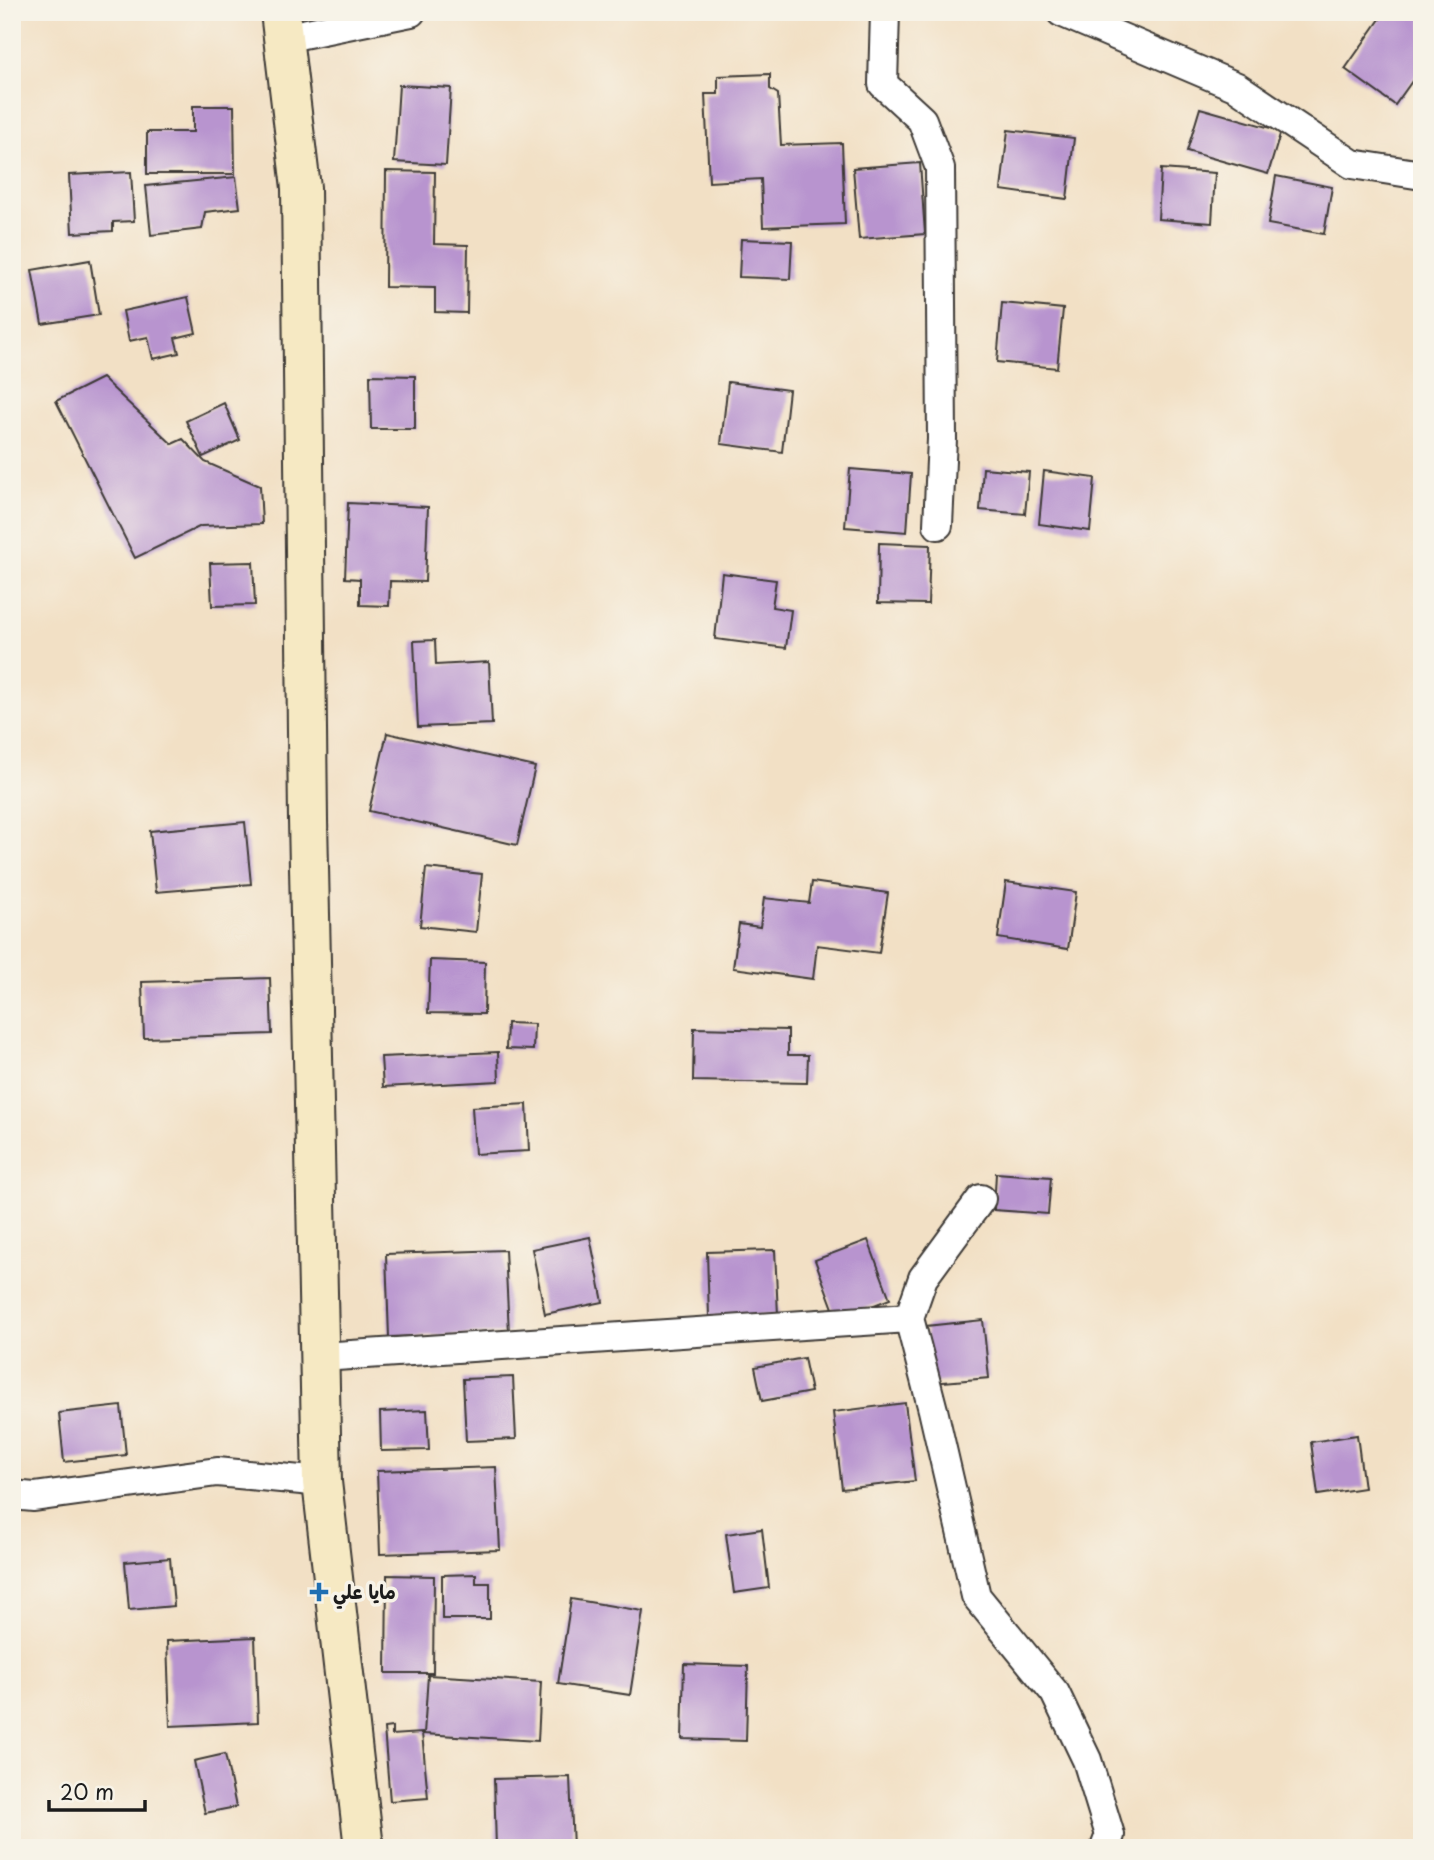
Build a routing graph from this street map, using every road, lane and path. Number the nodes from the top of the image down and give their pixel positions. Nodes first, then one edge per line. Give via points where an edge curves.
1 (411, 12) edge
2 (885, 12) edge
3 (1061, 12) edge
4 (281, 25) edge
5 (1422, 175) edge
6 (938, 525) dead end
7 (981, 1199) dead end
8 (909, 1318) junction
9 (321, 1357) junction
10 (322, 1482) junction
11 (12, 1495) edge
12 (364, 1848) edge
13 (1105, 1848) edge

1 - 4 street
2 - 6 street via 883,84 922,120 940,168 942,439
3 - 5 street via 1237,86 1352,164
4 - 9 main road via 301,188 308,820
7 - 8 street via 923,1278
8 - 9 street
8 - 13 street via 976,1596 1055,1693 1087,1760 1110,1835
9 - 10 main road
10 - 11 street via 217,1472 34,1497
10 - 12 main road

